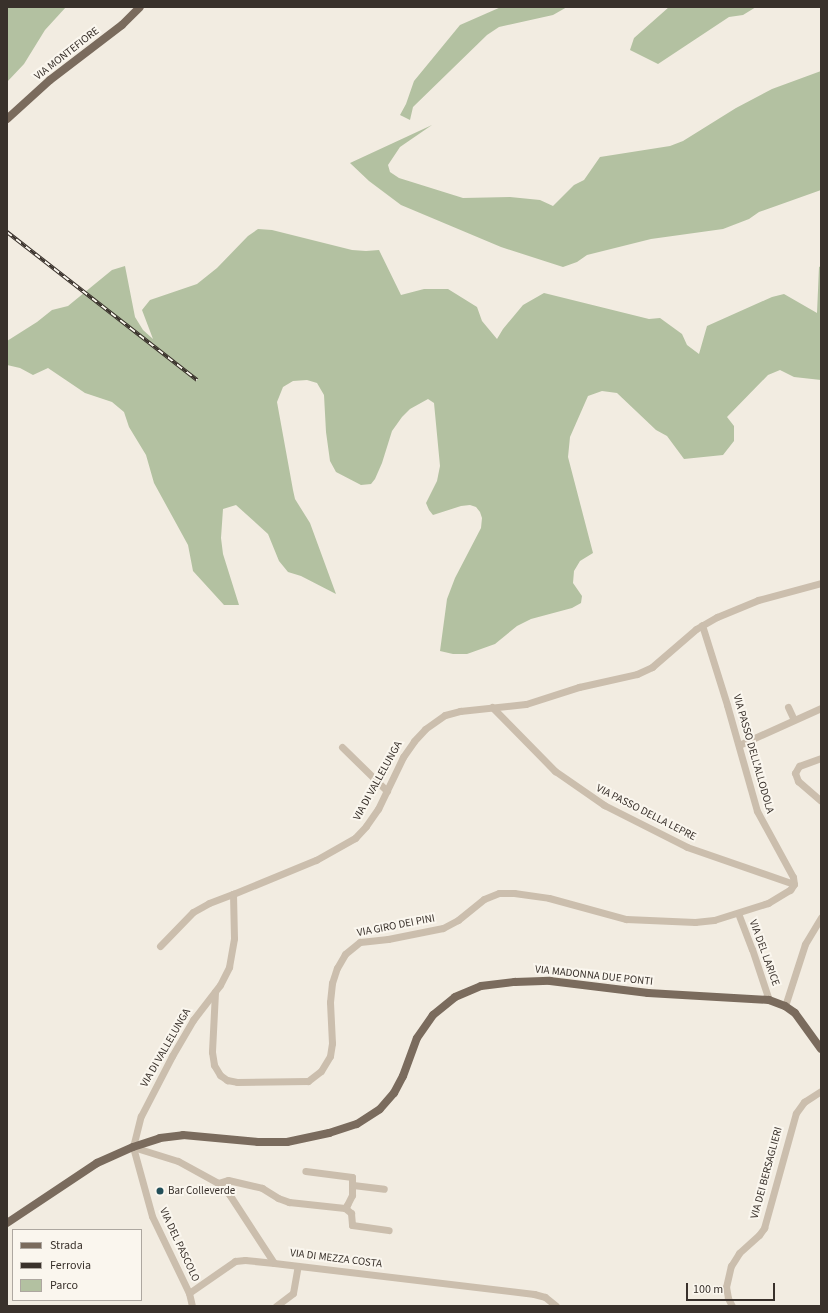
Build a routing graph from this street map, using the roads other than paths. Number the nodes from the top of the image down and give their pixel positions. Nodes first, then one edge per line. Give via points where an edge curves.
1 (140, 7) edge
2 (7, 119) edge
3 (821, 583) edge
4 (702, 625) junction
5 (492, 707) junction
6 (788, 707) dead end
7 (821, 708) edge
8 (794, 720) junction
9 (738, 745) junction
10 (342, 747) dead end
11 (821, 758) edge
12 (387, 791) junction
13 (821, 801) edge
14 (794, 884) junction
15 (233, 894) junction
16 (738, 913) junction
17 (821, 917) edge
18 (160, 946) dead end
19 (215, 991) junction
20 (769, 1000) junction
21 (786, 1006) junction
22 (821, 1049) edge
23 (821, 1090) edge
24 (133, 1148) junction
25 (305, 1171) dead end
26 (218, 1182) junction
27 (352, 1185) junction
28 (384, 1189) dead end
29 (345, 1208) junction
30 (7, 1223) edge
31 (389, 1230) dead end
32 (274, 1263) junction
33 (298, 1266) junction
34 (189, 1293) junction
35 (192, 1306) edge
36 (276, 1306) edge
37 (556, 1306) edge
38 (732, 1306) edge

1 - 2 main road, VIA MONTEFIORE via 122,25 50,80
3 - 4 street, VIA DI VALLELUNGA via 758,600
4 - 5 street, VIA DI VALLELUNGA via 648,670 580,687 530,704
4 - 9 street, VIA PASSO DELL'ALLODOLA
5 - 12 street, VIA DI VALLELUNGA via 450,713 429,726 408,750
5 - 14 street, VIA PASSO DELLA LEPRE via 555,772 604,805 687,847
6 - 8 street
7 - 8 street
8 - 9 street
9 - 14 street, VIA PASSO DELL'ALLODOLA via 759,816 793,877
10 - 12 street
11 - 13 street via 799,766 795,773 798,781
12 - 15 street, VIA DI VALLELUNGA via 366,826 347,843 316,860
14 - 16 street, VIA GIRO DEI PINI via 790,890 768,903
15 - 18 street via 193,912
15 - 19 street, VIA DI VALLELUNGA via 235,926 232,956 225,977
16 - 19 street, VIA GIRO DEI PINI via 696,922 631,919 614,917 545,897 499,893 484,899 443,928 358,943 348,950 342,959 332,983 330,1056 320,1073 305,1081 238,1082 227,1080 220,1075 214,1065 212,1052
16 - 20 street, VIA DEL LARICE
17 - 21 street via 806,941
19 - 24 street, VIA DI VALLELUNGA via 168,1062 141,1116
20 - 21 main road, VIA MADONNA DUE PONTI
20 - 24 main road, VIA MADONNA DUE PONTI via 648,993 550,981 481,986 455,997 433,1015 417,1038 394,1093 380,1109 357,1124 329,1134 287,1142 184,1135 160,1138
21 - 22 main road, VIA MADONNA DUE PONTI via 798,1016
23 - 38 street, VIA DEI BERSAGLIERI via 804,1102 796,1113 764,1228 737,1256 731,1266 726,1287
24 - 26 street, VIA DI MEZZA COSTA via 178,1161
24 - 30 main road, VIA MADONNA DUE PONTI via 85,1170
24 - 34 street, VIA DEL PASCOLO via 154,1221
25 - 27 street via 348,1176 352,1178
26 - 29 street via 228,1180 262,1188 285,1201
26 - 32 street, VIA DI MEZZA COSTA via 229,1194
27 - 28 street
27 - 29 street via 351,1198
29 - 31 street via 351,1212 352,1225
32 - 33 street, VIA DI MEZZA COSTA
32 - 34 street via 235,1261
33 - 36 street via 293,1293
33 - 37 street, VIA DI MEZZA COSTA via 536,1294 546,1297
34 - 35 street, VIA DEL PASCOLO

